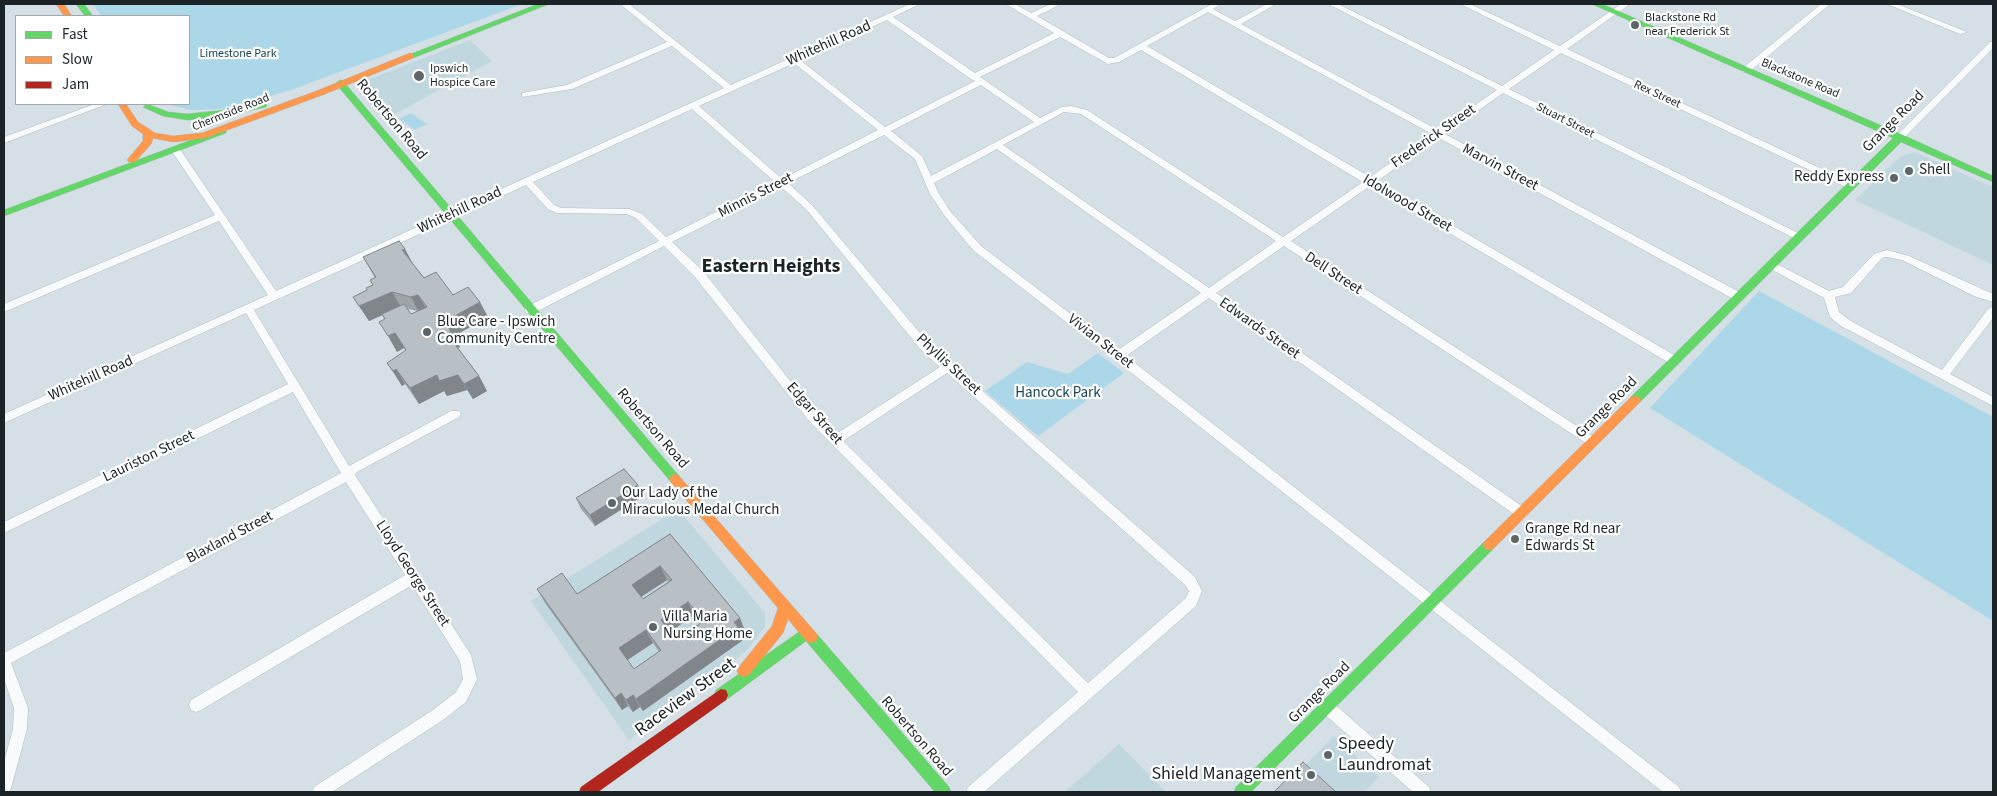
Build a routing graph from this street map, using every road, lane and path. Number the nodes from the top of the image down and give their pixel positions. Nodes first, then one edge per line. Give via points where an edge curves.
1 (60, 4) edge
2 (80, 4) edge
3 (545, 4) edge
4 (624, 4) edge
5 (916, 4) edge
6 (1010, 4) edge
7 (1057, 4) edge
8 (1217, 4) edge
9 (1272, 4) edge
10 (1332, 4) edge
11 (1464, 4) edge
12 (1596, 4) edge
13 (1626, 4) edge
14 (1826, 4) edge
15 (1890, 4) edge
16 (1208, 10) junction
17 (1615, 12) junction
18 (67, 15) edge
19 (87, 15) edge
20 (1031, 16) junction
21 (887, 17) junction
22 (1234, 24) junction
23 (1963, 32) dead end
24 (1059, 34) junction
25 (673, 42) junction
26 (1993, 44) edge
27 (1140, 46) junction
28 (1560, 49) junction
29 (794, 59) junction
30 (1746, 70) junction
31 (977, 80) junction
32 (340, 83) junction
33 (730, 88) junction
34 (1503, 90) junction
35 (525, 95) dead end
36 (100, 105) edge
37 (123, 105) edge
38 (145, 105) edge
39 (692, 105) junction
40 (238, 111) junction
41 (1039, 121) junction
42 (886, 130) junction
43 (148, 133) junction
44 (1438, 134) junction
45 (1900, 137) junction
46 (4, 140) edge
47 (175, 144) junction
48 (997, 145) junction
49 (131, 163) junction
50 (1993, 179) edge
51 (527, 181) junction
52 (928, 182) junction
53 (1370, 182) junction
54 (782, 183) junction
55 (1851, 186) junction
56 (4, 213) edge
57 (450, 216) junction
58 (220, 217) junction
59 (1799, 238) junction
60 (666, 242) junction
61 (1284, 242) junction
62 (1771, 265) junction
63 (1209, 294) junction
64 (1828, 295) junction
65 (274, 296) junction
66 (1739, 297) junction
67 (1993, 299) edge
68 (4, 308) edge
69 (248, 308) junction
70 (530, 310) junction
71 (1993, 311) edge
72 (1118, 356) junction
73 (1675, 361) junction
74 (948, 367) junction
75 (1943, 376) junction
76 (295, 386) junction
77 (1993, 402) edge
78 (456, 414) dead end
79 (4, 419) edge
80 (835, 440) junction
81 (1593, 442) junction
82 (348, 475) junction
83 (1522, 513) junction
84 (4, 528) edge
85 (414, 577) junction
86 (1432, 603) junction
87 (785, 607) junction
88 (806, 633) junction
89 (4, 660) edge
90 (734, 685) junction
91 (1087, 692) junction
92 (196, 705) dead end
93 (1327, 707) junction
94 (4, 788) edge
95 (319, 792) edge
96 (586, 792) edge
97 (944, 792) edge
98 (973, 792) edge
99 (1241, 792) edge
100 (1424, 792) edge
101 (1674, 792) edge

1 - 18 main road
2 - 19 main road
3 - 32 main road, Chermside Road
4 - 25 street
5 - 21 street, Whitehill Road
6 - 20 street
7 - 20 street
8 - 16 street
9 - 22 street
10 - 34 street, Stuart Street
11 - 28 street, Rex Street
12 - 17 main road, Blackstone Road
13 - 17 street, Frederick Street
14 - 30 street
15 - 23 street
16 - 22 street, Marvin Street
16 - 27 street
17 - 28 street, Frederick Street
17 - 30 main road, Blackstone Road
20 - 24 street
21 - 29 street, Whitehill Road
21 - 31 street
22 - 44 street, Marvin Street
24 - 27 street via 1108,61
24 - 31 street, Minnis Street
25 - 33 street
25 - 35 street via 569,87
26 - 45 street, Grange Road
27 - 53 street, Idolwood Street
28 - 34 street, Frederick Street
28 - 55 street, Rex Street
29 - 33 street, Whitehill Road
29 - 42 street, Vivian Street
30 - 45 main road, Blackstone Road
31 - 41 street
31 - 42 street, Minnis Street
32 - 40 main road, Chermside Road
32 - 47 main road, Chermside Road via 243,122
32 - 57 main road, Robertson Road
33 - 39 street, Whitehill Road
34 - 44 street, Frederick Street
34 - 59 street, Stuart Street
36 - 46 street
37 - 43 main road via 135,124
38 - 40 main road via 166,114 187,117
38 - 47 main road via 170,124 176,134
39 - 51 street, Whitehill Road
39 - 54 street, Phyllis Street
40 - 47 main road, Chermside Road
41 - 48 street
41 - 61 street, Dell Street via 1062,110 1084,112
42 - 52 street, Vivian Street via 919,158
42 - 54 street, Minnis Street
43 - 47 main road
43 - 49 main road via 148,142
44 - 53 street, Frederick Street
44 - 66 street, Marvin Street
45 - 50 main road, Blackstone Road
45 - 55 main road, Grange Road
47 - 49 main road, Chermside Road
47 - 58 street
48 - 52 street
48 - 63 street, Edwards Street
49 - 56 main road, Chermside Road
51 - 57 street, Whitehill Road
51 - 60 street, Edgar Street via 551,207 560,211 627,211 639,216
52 - 72 street, Vivian Street via 947,213 977,248
53 - 61 street, Frederick Street
53 - 73 street, Idolwood Street
54 - 60 street, Minnis Street
54 - 74 street, Phyllis Street via 810,207 926,348
55 - 59 main road, Grange Road
57 - 65 street, Whitehill Road
57 - 70 main road, Robertson Road
58 - 65 street
58 - 68 street
59 - 62 main road, Grange Road
60 - 70 street, Minnis Street
60 - 80 street, Edgar Street via 700,274 814,419
61 - 63 street, Frederick Street
61 - 81 street, Dell Street
62 - 64 street
62 - 66 main road, Grange Road
63 - 72 street, Frederick Street
63 - 83 street, Edwards Street
64 - 67 street via 1847,290 1878,256 1887,253
64 - 75 street via 1834,314 1845,323
65 - 69 street, Whitehill Road
66 - 73 main road, Grange Road
69 - 76 street, Lloyd George Street
69 - 79 street, Whitehill Road
70 - 87 main road, Robertson Road
71 - 75 street
72 - 86 street, Vivian Street
73 - 81 main road, Grange Road
74 - 80 street
74 - 91 street, Phyllis Street via 1190,580 1196,592 1191,602
75 - 77 street
76 - 82 street, Lloyd George Street
76 - 84 street, Lauriston Street
78 - 82 street, Blaxland Street via 353,469
80 - 91 street, Edgar Street
81 - 83 main road, Grange Road
82 - 85 street, Lloyd George Street
82 - 89 street, Blaxland Street
83 - 86 main road, Grange Road
85 - 92 street
85 - 95 street, Lloyd George Street via 466,659 470,679 461,697 438,715
86 - 93 main road, Grange Road
86 - 101 street, Vivian Street
87 - 88 main road, Robertson Road
87 - 90 main road via 778,629
88 - 90 main road, Raceview Street
88 - 97 main road, Robertson Road
89 - 94 street via 21,708 20,729
90 - 96 main road, Raceview Street
91 - 98 street
93 - 99 main road, Grange Road
93 - 100 street

